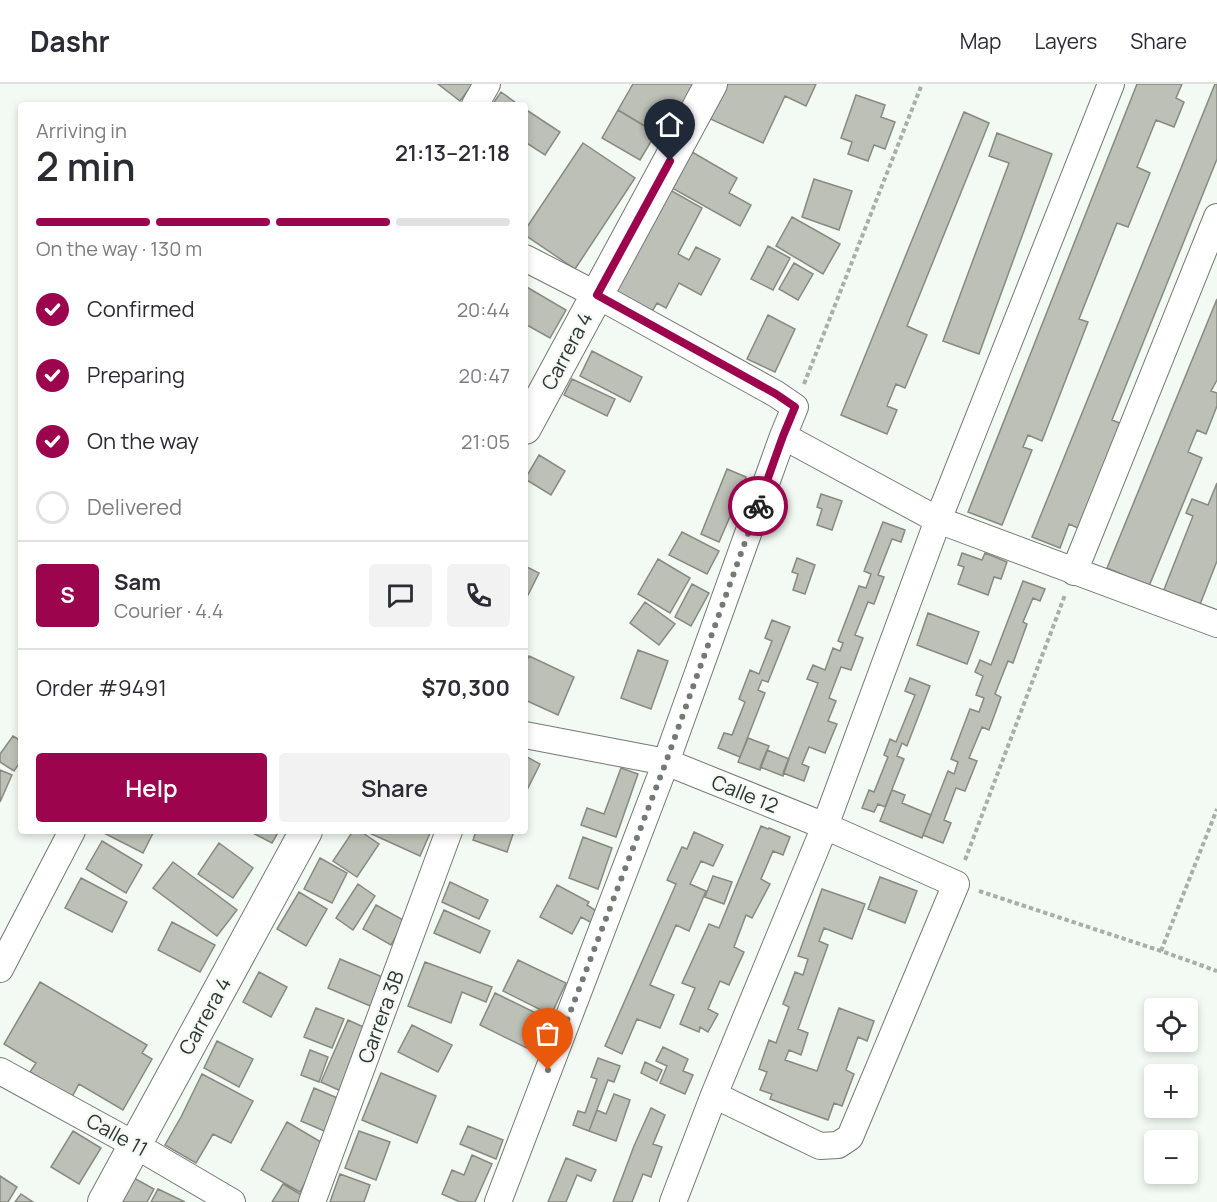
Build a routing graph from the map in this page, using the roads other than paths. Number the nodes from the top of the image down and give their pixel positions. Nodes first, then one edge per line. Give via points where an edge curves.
1 (487, 84) edge
2 (711, 84) edge
3 (1111, 84) edge
4 (477, 102) edge
5 (1217, 217) edge
6 (528, 260) edge
7 (597, 295) junction
8 (528, 422) edge
9 (783, 436) junction
10 (938, 520) junction
11 (1074, 572) junction
12 (1217, 624) edge
13 (528, 736) edge
14 (666, 762) junction
15 (825, 826) junction
16 (70, 834) edge
17 (304, 834) edge
18 (448, 834) edge
19 (0, 969) edge
20 (0, 1071) edge
21 (714, 1095) junction
22 (135, 1145) junction
23 (104, 1202) edge
24 (232, 1202) edge
25 (312, 1202) edge
26 (498, 1202) edge
27 (674, 1202) edge

1 - 4 street
2 - 7 street, Carrera 4
3 - 10 street
5 - 11 street
6 - 7 street
7 - 8 street, Carrera 4
7 - 9 street via 795,407
9 - 10 street
9 - 14 street
10 - 11 street
10 - 15 street
11 - 12 street
13 - 14 street, Calle 12
14 - 15 street, Calle 12
14 - 26 street
15 - 21 street
15 - 21 street, Calle 12 via 956,884 850,1137 820,1146
16 - 19 street
17 - 22 street, Carrera 4
18 - 25 street, Carrera 3B
20 - 22 street, Calle 11
21 - 27 street
22 - 23 street, Carrera 4
22 - 24 street, Calle 11

